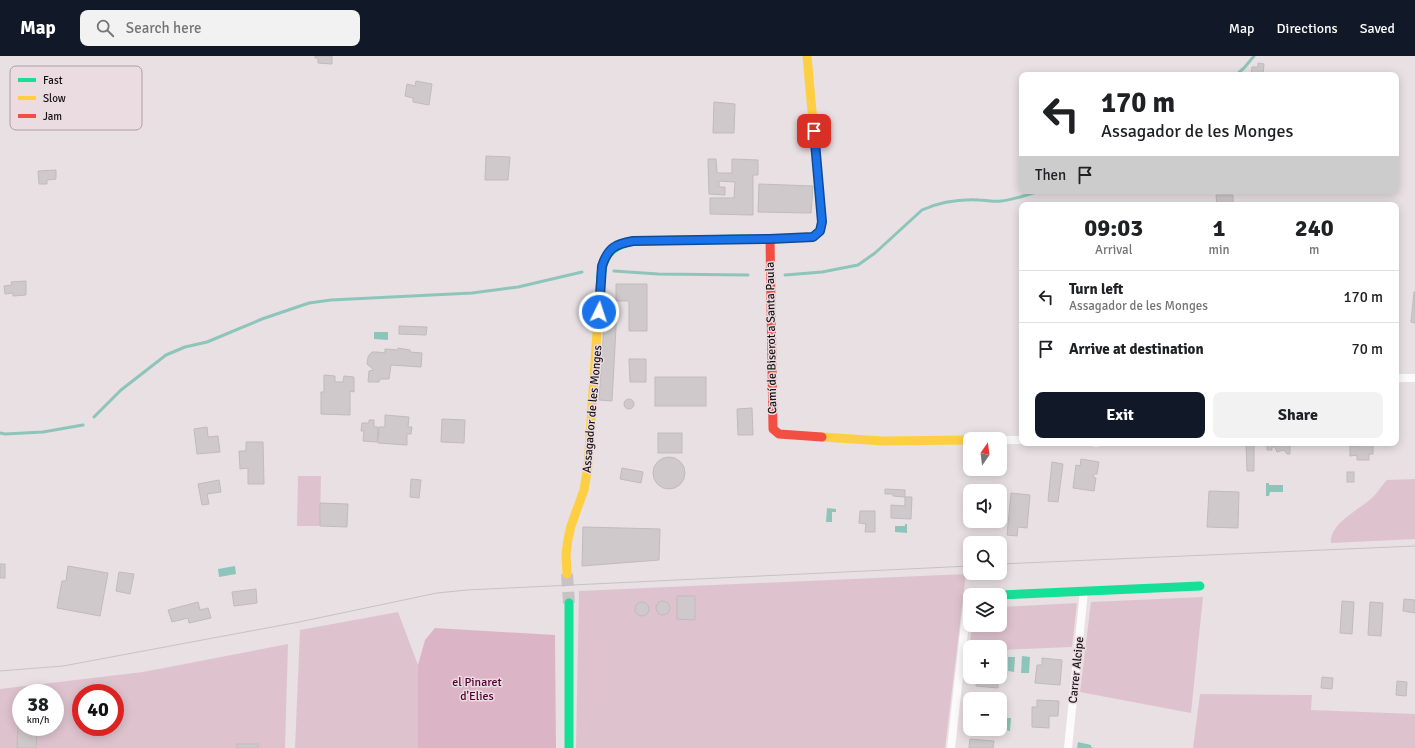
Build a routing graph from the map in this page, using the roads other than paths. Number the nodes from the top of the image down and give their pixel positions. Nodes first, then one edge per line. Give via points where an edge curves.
1 (807, 56) edge
2 (770, 239) junction
3 (1399, 378) edge
4 (1415, 378) edge
5 (963, 440) edge
6 (1007, 440) edge
7 (1019, 440) edge
8 (567, 574) tunnel mouth
9 (1200, 586) dead end
10 (1084, 592) junction
11 (1007, 595) edge
12 (569, 603) tunnel mouth
13 (965, 632) edge
14 (570, 748) edge
15 (951, 748) edge
16 (1068, 748) edge

1 - 2 street, Assagador de les Monges via 822,222 820,231 813,237
2 - 5 street, Camí de Biserot a Santa Paula via 773,428 780,434 883,441
2 - 8 street, Assagador de les Monges via 633,241 613,246 607,254 602,266 588,466 584,490 568,539
3 - 4 street
6 - 7 street
9 - 10 street
10 - 11 street
10 - 16 street, Carrer Alcipe
12 - 14 street
13 - 15 street

